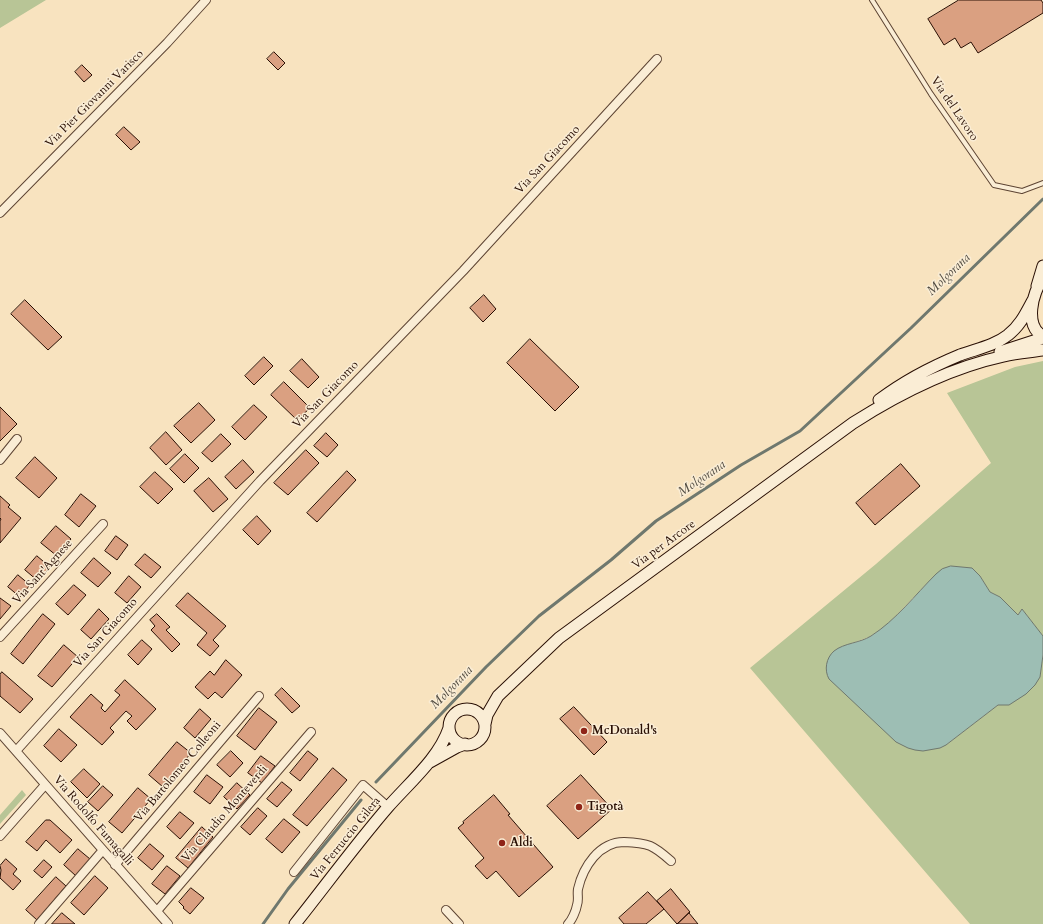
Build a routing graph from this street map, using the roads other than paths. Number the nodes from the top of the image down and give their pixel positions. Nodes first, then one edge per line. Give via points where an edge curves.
1 (206, 0) edge
2 (872, 0) edge
3 (657, 59) dead end
4 (1043, 183) edge
5 (0, 213) edge
6 (1043, 266) edge
7 (1043, 280) edge
8 (1036, 289) junction
9 (1033, 300) junction
10 (1043, 337) edge
11 (1043, 350) edge
12 (959, 369) junction
13 (853, 423) junction
14 (17, 439) dead end
15 (0, 460) edge
16 (103, 524) dead end
17 (0, 637) edge
18 (259, 696) dead end
19 (498, 696) junction
20 (472, 710) junction
21 (485, 724) junction
22 (450, 728) junction
23 (311, 732) dead end
24 (0, 733) edge
25 (465, 744) junction
26 (16, 751) junction
27 (423, 768) junction
28 (45, 785) junction
29 (388, 807) junction
30 (0, 836) edge
31 (103, 850) junction
32 (671, 861) dead end
33 (115, 865) junction
34 (294, 872) dead end
35 (446, 910) dead end
36 (157, 911) junction
37 (39, 924) edge
38 (168, 924) edge
39 (295, 924) edge
40 (459, 924) edge
41 (568, 924) edge

1 - 5 street, Via Pier Giovanni Varisco
2 - 4 lane, Via del Lavoro via 931,94 994,185 1022,191
3 - 26 street, Via San Giacomo via 463,271 260,481
6 - 8 main road
7 - 8 main road
8 - 9 main road
9 - 10 main road via 1033,326
9 - 13 main road via 1019,326 1009,335 985,348 956,357 914,376 869,407
10 - 12 main road
11 - 12 main road via 1004,356
12 - 13 main road via 913,388
13 - 19 main road, Via per Arcore via 559,638
14 - 15 street
16 - 17 street, Via Sant'Agnese
18 - 33 street, Via Bartolomeo Colleoni
19 - 20 main road, Via per Arcore
19 - 21 main road, Via per Arcore
20 - 21 main road via 480,714
20 - 22 main road, Via Ferruccio Gilera via 462,710 454,714
21 - 25 main road, Via Ferruccio Gilera via 480,739
22 - 25 main road via 455,740
22 - 27 main road, Via Ferruccio Gilera via 446,738
23 - 36 street, Via Claudio Monteverdi
24 - 26 street, Via Rodolfo Fumagalli
25 - 27 main road, Via Ferruccio Gilera
26 - 28 street, Via Rodolfo Fumagalli
27 - 29 main road, Via Ferruccio Gilera
28 - 30 street
28 - 31 street, Via Rodolfo Fumagalli
29 - 34 street via 363,785
29 - 39 main road, Via Ferruccio Gilera
31 - 33 street, Via Rodolfo Fumagalli
31 - 37 street
32 - 41 street via 657,849 643,843 619,842 604,847 590,860 583,872 578,890 578,905
33 - 36 street, Via Rodolfo Fumagalli
35 - 40 street
36 - 38 street, Via Rodolfo Fumagalli

